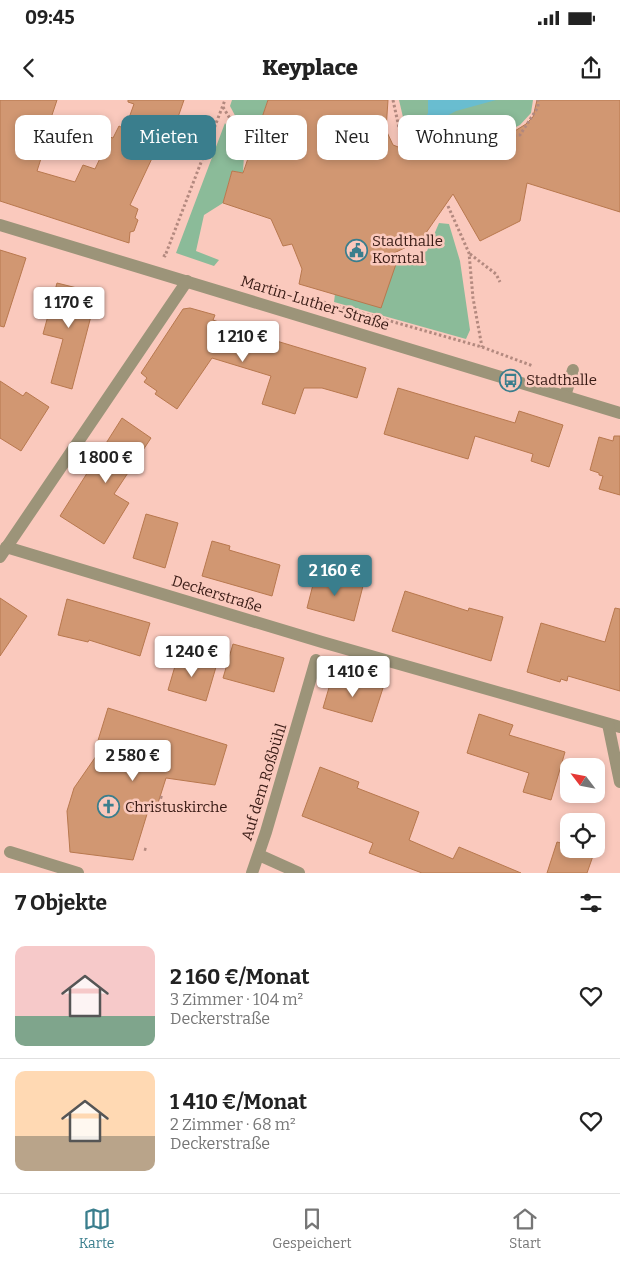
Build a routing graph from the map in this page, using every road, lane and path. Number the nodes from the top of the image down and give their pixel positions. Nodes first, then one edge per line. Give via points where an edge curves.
1 (225, 100) edge
2 (392, 100) edge
3 (538, 100) edge
4 (223, 107) junction
5 (228, 115) edge
6 (398, 125) edge
7 (516, 135) edge
8 (448, 206) dead end
9 (0, 225) edge
10 (469, 253) junction
11 (153, 272) junction
12 (187, 281) junction
13 (500, 282) dead end
14 (482, 347) dead end
15 (573, 370) dead end
16 (565, 396) junction
17 (620, 413) edge
18 (3, 552) edge
19 (316, 660) dead end
20 (614, 726) edge
21 (620, 782) edge
22 (10, 852) dead end
23 (259, 855) junction
24 (78, 873) edge
25 (252, 873) edge
26 (299, 873) edge

1 - 4 path
2 - 6 path
3 - 7 path via 538,107 520,135
4 - 5 path
4 - 11 path via 164,256 160,254
8 - 10 path
9 - 11 street, Martin-Luther-Straße
10 - 13 path via 496,274
10 - 14 path
11 - 12 street, Martin-Luther-Straße
12 - 16 street, Martin-Luther-Straße
12 - 18 street
15 - 16 street
16 - 17 street, Martin-Luther-Straße
18 - 20 street, Deckerstraße
19 - 23 street, Auf dem Roßbühl
20 - 21 street
22 - 24 street
23 - 25 street, Auf dem Roßbühl
23 - 26 street, Auf dem Roßbühl

